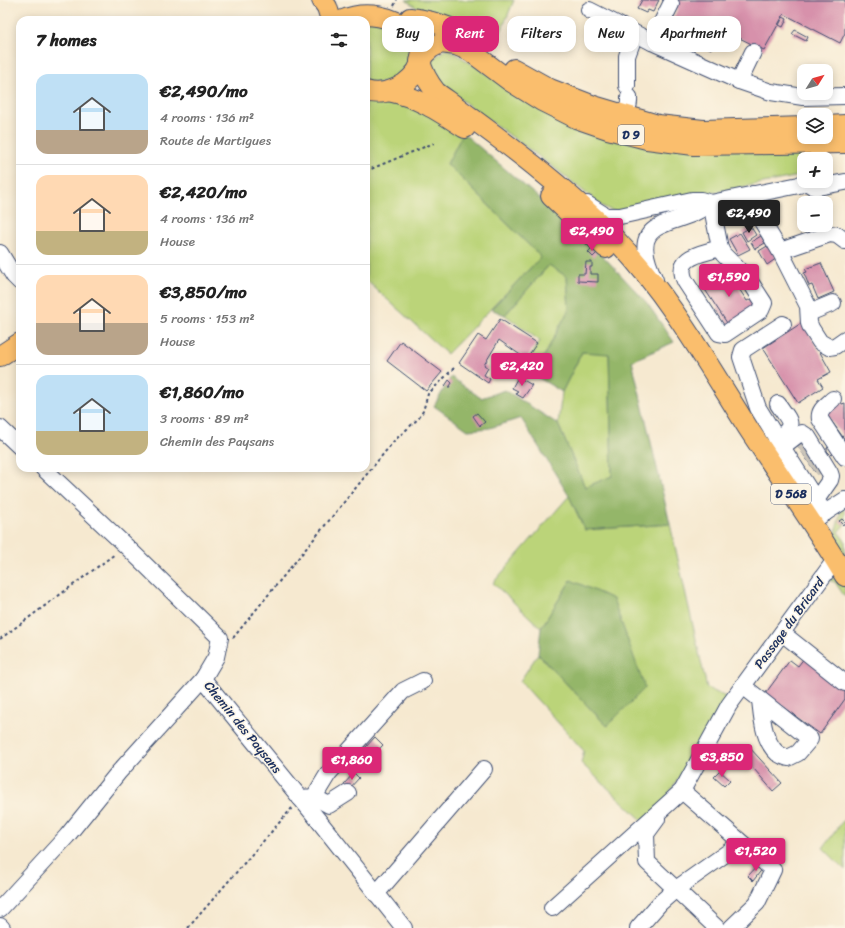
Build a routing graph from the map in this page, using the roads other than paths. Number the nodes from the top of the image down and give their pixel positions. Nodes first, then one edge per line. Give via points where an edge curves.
1 (322, 0) edge
2 (363, 2) edge
3 (395, 3) edge
4 (671, 4) dead end
5 (589, 10) dead end
6 (330, 16) edge
7 (347, 16) edge
8 (407, 16) edge
9 (600, 16) edge
10 (665, 16) edge
11 (434, 23) edge
12 (421, 52) edge
13 (628, 52) edge
14 (674, 52) edge
15 (753, 52) dead end
16 (420, 59) junction
17 (739, 81) junction
18 (388, 91) junction
19 (628, 91) junction
20 (370, 92) edge
21 (845, 96) edge
22 (542, 101) junction
23 (594, 106) junction
24 (623, 115) junction
25 (658, 125) junction
26 (797, 127) edge
27 (797, 139) edge
28 (845, 182) edge
29 (558, 184) junction
30 (833, 184) edge
31 (797, 185) edge
32 (753, 194) junction
33 (711, 203) junction
34 (845, 241) edge
35 (720, 248) junction
36 (780, 251) junction
37 (0, 253) edge
38 (16, 278) edge
39 (662, 294) junction
40 (833, 303) dead end
41 (809, 313) junction
42 (783, 324) dead end
43 (845, 340) edge
44 (16, 346) edge
45 (0, 356) edge
46 (833, 399) dead end
47 (778, 404) dead end
48 (748, 427) junction
49 (0, 428) edge
50 (16, 443) edge
51 (804, 455) junction
52 (845, 457) edge
53 (47, 472) edge
54 (845, 500) edge
55 (818, 507) junction
56 (842, 569) edge
57 (782, 633) junction
58 (203, 679) junction
59 (423, 681) dead end
60 (845, 682) edge
61 (743, 686) junction
62 (760, 700) dead end
63 (484, 769) dead end
64 (682, 791) junction
65 (348, 793) dead end
66 (307, 798) junction
67 (667, 804) junction
68 (741, 843) junction
69 (676, 889) junction
70 (376, 894) junction
71 (552, 908) dead end
72 (0, 909) edge
73 (0, 926) edge
74 (2, 928) edge
75 (404, 928) edge
76 (638, 928) edge
77 (717, 928) edge
78 (732, 928) edge

1 - 6 main road
2 - 3 main road
2 - 7 main road
3 - 8 main road
4 - 10 street
5 - 9 street
11 - 23 main road, D 9 via 472,39 507,65 550,89
12 - 16 main road
13 - 19 street
14 - 17 street
15 - 17 street
16 - 18 main road via 408,81
16 - 22 main road, D 9 via 431,48 441,43 456,45 470,51
16 - 29 main road, D 568 via 423,72 436,92
17 - 21 street via 772,92 803,97
18 - 20 main road
18 - 48 main road, D 568 via 427,104 466,128 514,164 605,246 682,333
19 - 23 street via 613,104
19 - 24 street via 629,107
19 - 25 street via 640,114
22 - 24 street via 608,120
22 - 27 main road, D 9 via 576,118 647,139 694,145 739,145
23 - 24 main road, D 9
24 - 25 main road, D 9
25 - 26 main road, D 9 via 703,130
28 - 30 street
29 - 33 street via 606,216 620,216 692,200
29 - 39 main road, D 568 via 616,239
31 - 32 street
32 - 33 street
32 - 36 street via 760,218
33 - 35 street
33 - 39 street via 696,213 658,226 647,238 646,258
34 - 36 street via 837,235 830,234
35 - 35 street via 685,261 682,274 684,281 719,333 725,334 761,310 764,303 749,280
36 - 41 street via 808,306
37 - 38 street
39 - 48 main road, D 568
40 - 41 street
41 - 43 street via 809,323 820,342 830,347
42 - 51 street via 743,350 741,357 758,408
44 - 45 main road
46 - 52 street via 819,415
47 - 51 street via 790,422 787,431
48 - 51 main road, D 568
49 - 50 street
51 - 55 main road, D 568
51 - 55 street via 830,472 831,476
53 - 58 street, Chemin des Paysans via 220,638 216,657
54 - 55 street
55 - 56 main road, D 568
56 - 57 street, Passage du Bricard
57 - 60 street
57 - 61 street, Passage du Bricard
58 - 66 street, Chemin des Paysans
58 - 72 street
59 - 66 street via 403,691
61 - 62 street
61 - 64 street, Passage du Bricard
63 - 70 street
64 - 67 street, Passage du Bricard
64 - 68 street
65 - 66 street via 329,805
66 - 70 street, Chemin des Paysans
67 - 69 street via 646,834 647,862
67 - 71 street
68 - 69 street
68 - 78 street via 773,870 757,903
69 - 76 street
69 - 77 street
70 - 75 street, Chemin des Paysans
73 - 74 street

